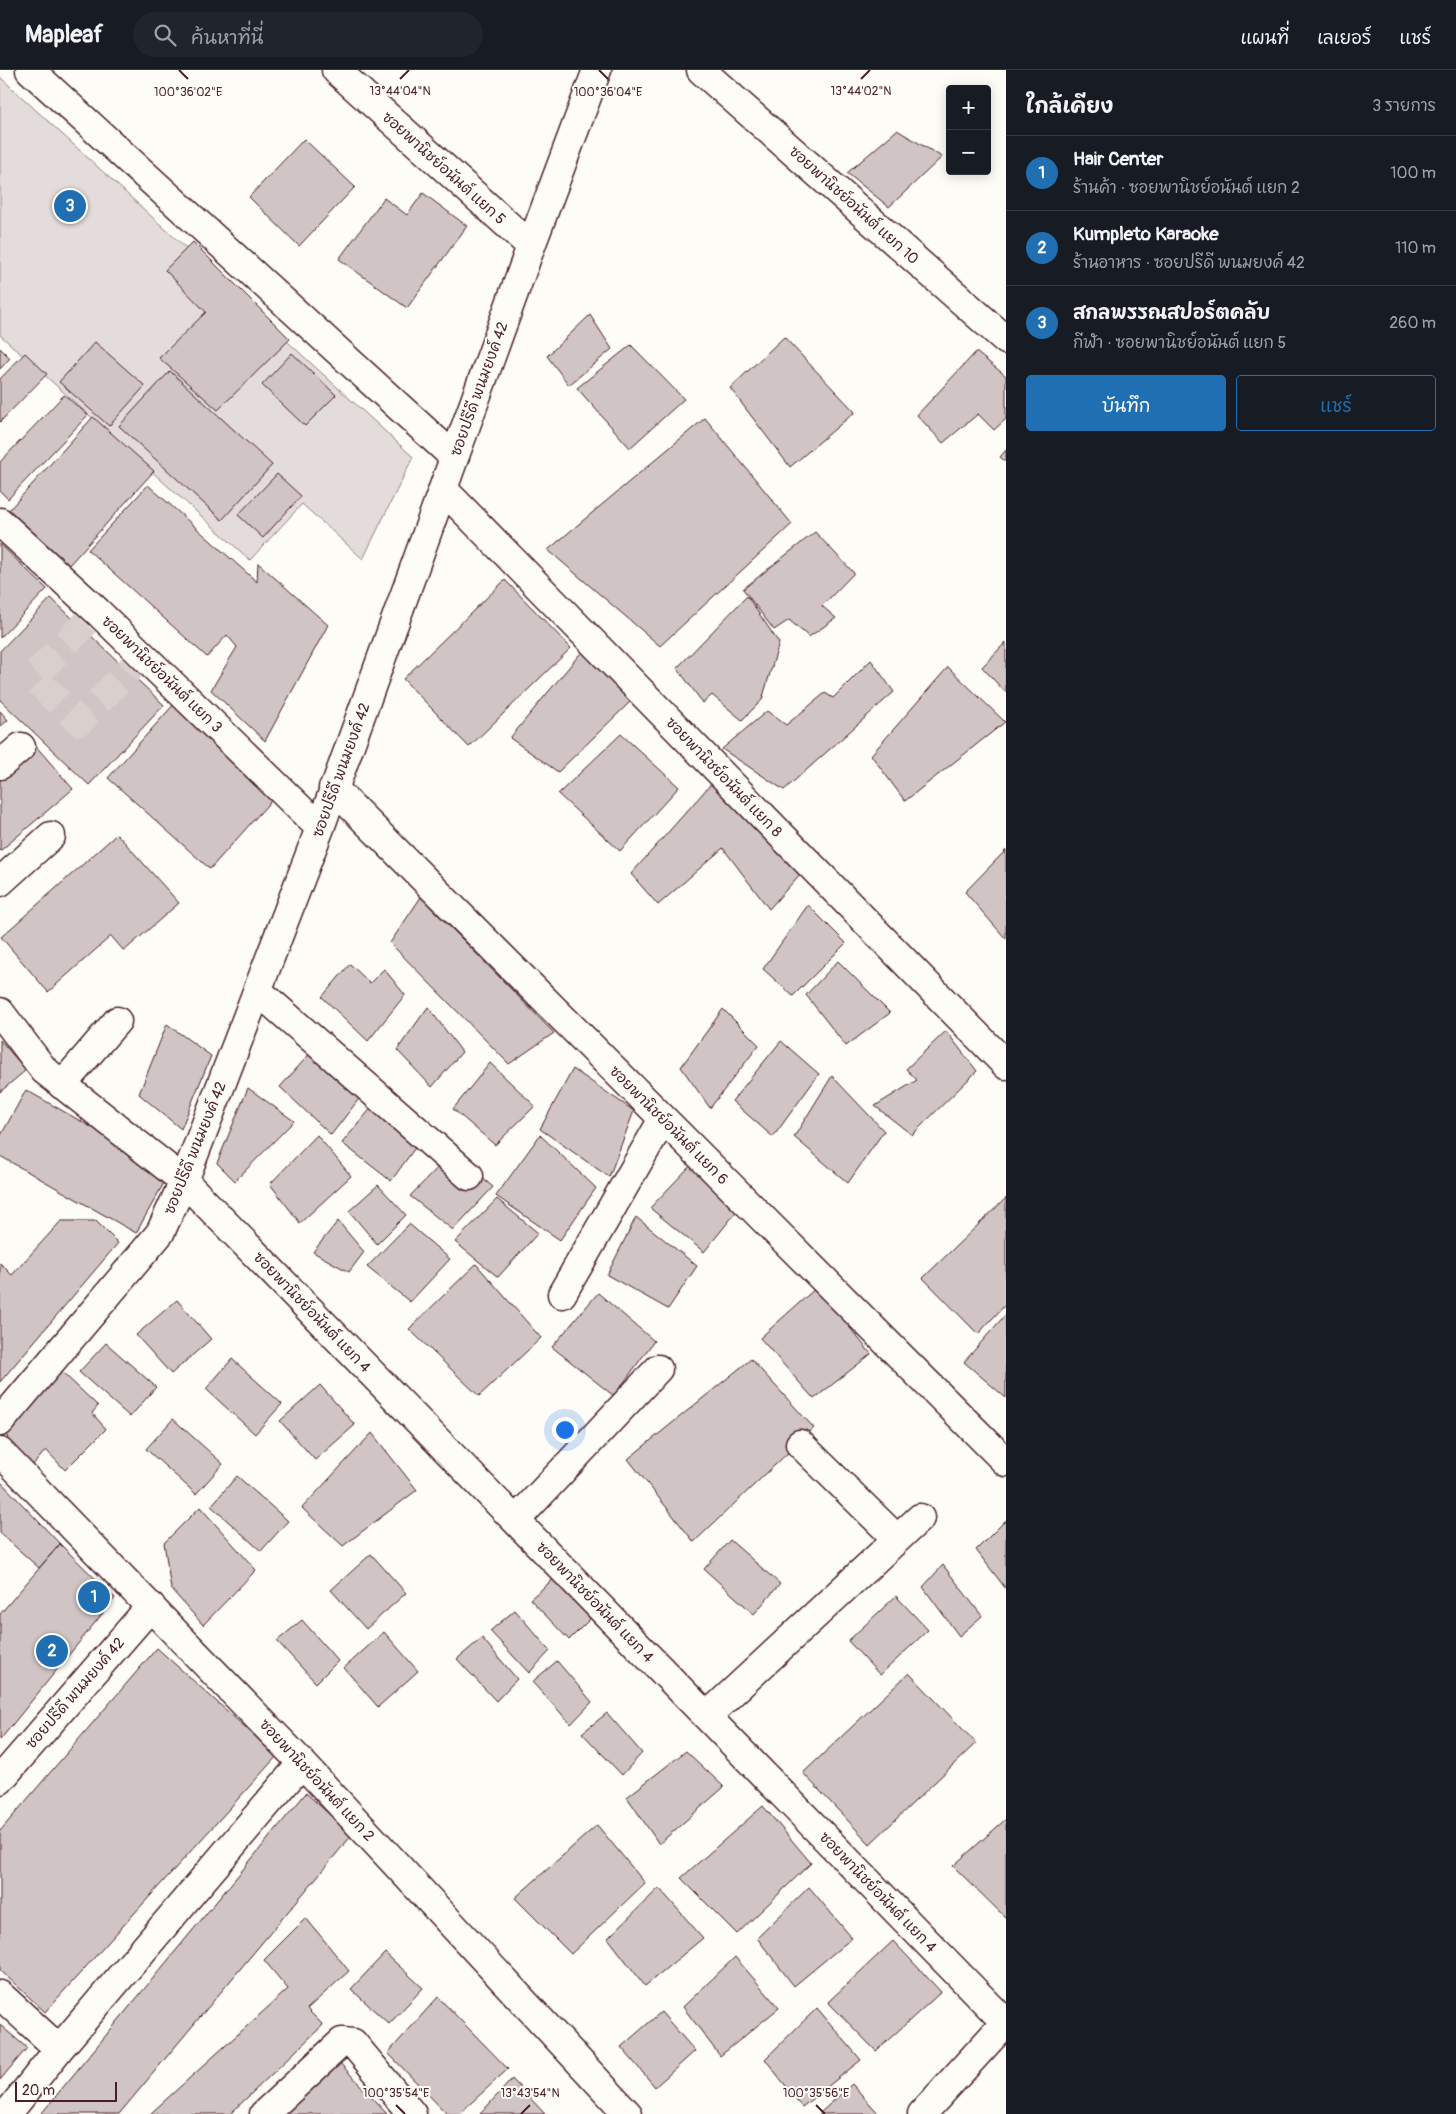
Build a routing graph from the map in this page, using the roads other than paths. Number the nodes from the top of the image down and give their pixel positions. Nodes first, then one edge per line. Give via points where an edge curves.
1 (30, 70) edge
2 (336, 70) edge
3 (597, 70) edge
4 (701, 70) edge
5 (531, 246) junction
6 (1006, 340) edge
7 (454, 457) junction
8 (443, 489) junction
9 (0, 522) edge
10 (21, 747) dead end
11 (0, 765) edge
12 (333, 788) junction
13 (320, 828) junction
14 (51, 836) dead end
15 (0, 882) edge
16 (258, 991) junction
17 (0, 1012) edge
18 (117, 1021) dead end
19 (1006, 1065) edge
20 (62, 1084) junction
21 (663, 1119) junction
22 (469, 1176) dead end
23 (184, 1181) junction
24 (562, 1294) dead end
25 (658, 1369) dead end
26 (0, 1422) edge
27 (800, 1444) dead end
28 (0, 1452) edge
29 (1006, 1462) edge
30 (920, 1518) dead end
31 (516, 1520) junction
32 (897, 1539) junction
33 (150, 1606) junction
34 (707, 1716) junction
35 (302, 1763) junction
36 (0, 1780) edge
37 (0, 1995) edge
38 (1006, 2022) edge
39 (59, 2049) junction
40 (8, 2113) edge
41 (264, 2114) edge
42 (412, 2114) edge
43 (628, 2114) edge
44 (922, 2114) edge

1 - 7 street
2 - 5 street, ซอยพานิชย์อนันต์ แยก 5
3 - 5 street, ซอยปรีดี พนมยงค์ 42
4 - 6 street, ซอยพานิชย์อนันต์ แยก 10
5 - 7 street, ซอยปรีดี พนมยงค์ 42
7 - 8 street, ซอยปรีดี พนมยงค์ 42
8 - 12 street, ซอยปรีดี พนมยงค์ 42
8 - 19 street, ซอยพานิชย์อนันต์ แยก 8
9 - 13 street, ซอยพานิชย์อนันต์ แยก 3 via 137,661
10 - 11 street
12 - 13 street, ซอยปรีดี พนมยงค์ 42
12 - 21 street, ซอยพานิชย์อนันต์ แยก 6
13 - 16 street, ซอยปรีดี พนมยงค์ 42
14 - 15 street
16 - 22 street
16 - 23 street, ซอยปรีดี พนมยงค์ 42
17 - 20 street, ซอยพานิชย์อนันต์ แยก 4 via 44,1070
18 - 20 street
20 - 23 street, ซอยพานิชย์อนันต์ แยก 4
21 - 24 street
21 - 29 street, ซอยพานิชย์อนันต์ แยก 6
23 - 26 street, ซอยปรีดี พนมยงค์ 42 via 160,1233
23 - 31 street, ซอยพานิชย์อนันต์ แยก 4
25 - 31 street
27 - 32 street
28 - 33 street, ซอยพานิชย์อนันต์ แยก 2
30 - 32 street
31 - 34 street, ซอยพานิชย์อนันต์ แยก 4
32 - 34 street
33 - 35 street, ซอยพานิชย์อนันต์ แยก 2
33 - 36 street, ซอยปรีดี พนมยงค์ 42
34 - 38 street, ซอยพานิชย์อนันต์ แยก 4
35 - 39 street
35 - 43 street, ซอยพานิชย์อนันต์ แยก 2
37 - 39 street
38 - 44 street
39 - 40 street
41 - 42 street via 342,2042 347,2041 353,2043

